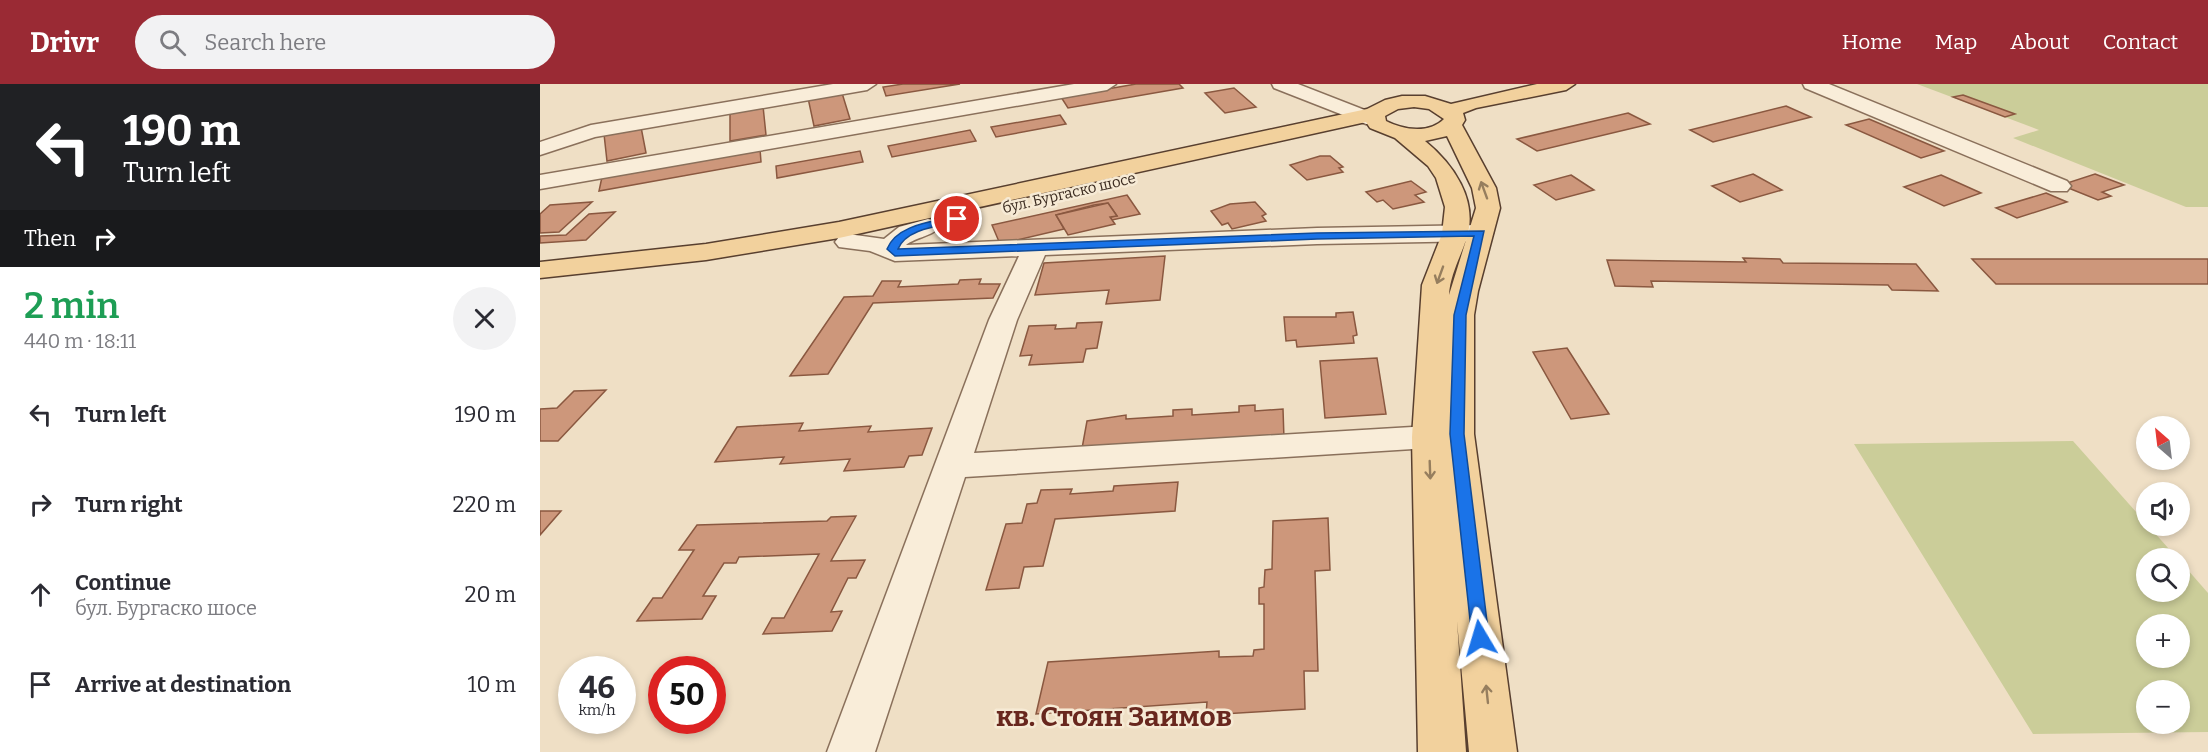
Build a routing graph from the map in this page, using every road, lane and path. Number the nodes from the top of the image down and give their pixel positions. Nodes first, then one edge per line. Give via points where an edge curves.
1 (867, 84) edge
2 (1107, 84) edge
3 (1519, 84) edge
4 (1566, 84) edge
5 (1812, 84) edge
6 (1285, 86) edge
7 (1320, 99) junction
8 (1420, 102) junction
9 (1451, 118) junction
10 (1380, 120) junction
11 (1335, 122) junction
12 (540, 149) edge
13 (540, 182) edge
14 (2059, 186) dead end
15 (928, 226) junction
16 (1468, 233) junction
17 (848, 242) junction
18 (1035, 249) junction
19 (895, 253) junction
20 (540, 270) edge
21 (540, 284) edge
22 (1429, 437) junction
23 (952, 466) junction
24 (851, 752) edge
25 (1442, 752) edge
26 (1493, 752) edge

1 - 12 street via 591,131
2 - 13 street
3 - 8 main road
4 - 9 main road via 1471,103
5 - 14 street
6 - 7 street
6 - 10 street via 1364,107
7 - 10 street
7 - 11 main road via 1342,111 1343,116
8 - 9 main road
8 - 10 main road via 1400,103
9 - 10 main road via 1433,133
16 -> 9 main road via 1488,208 1487,200
10 - 11 main road, бул. Бургаско шосе
10 - 15 main road, бул. Бургаско шосе via 1370,128
10 - 16 main road via 1429,154 1447,178
11 - 20 main road, бул. Бургаско шосе via 839,230 706,252
15 - 17 main road, бул. Бургаско шосе
15 - 19 street via 909,231 896,240
16 - 18 street
16 -> 22 main road via 1436,285
26 -> 16 main road via 1457,434 1460,315
17 - 19 street via 875,244
17 - 21 main road, бул. Бургаско шосе via 656,273
18 - 19 street
18 - 23 street via 1004,320
22 - 23 street
22 -> 25 main road
23 - 24 street

